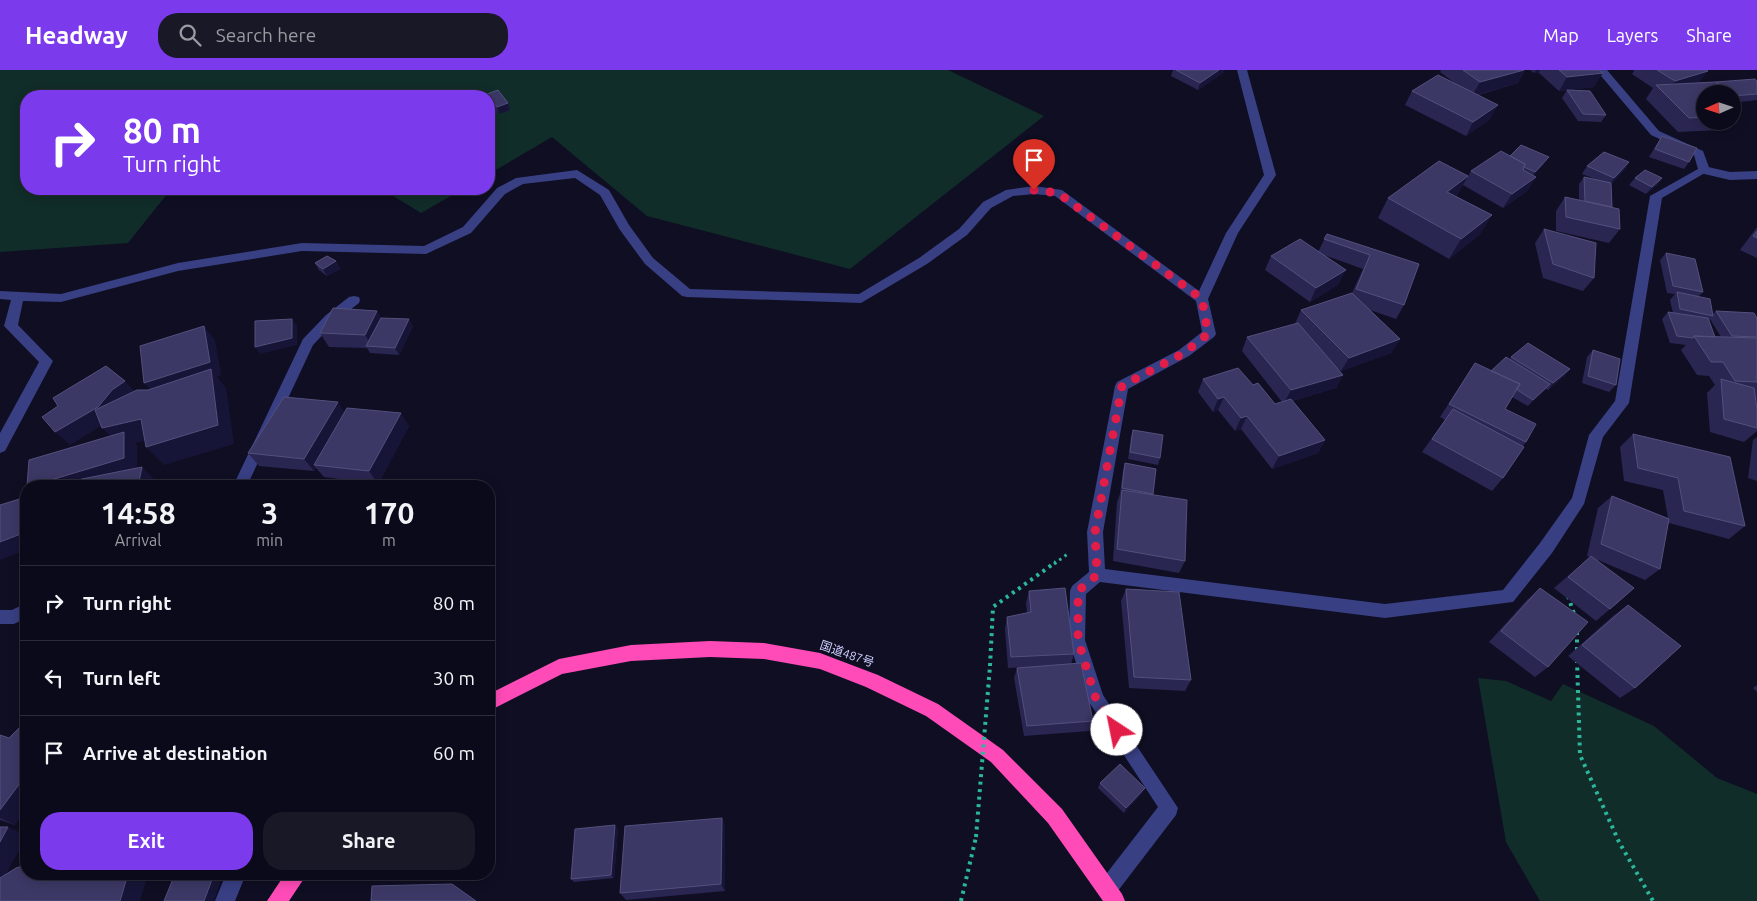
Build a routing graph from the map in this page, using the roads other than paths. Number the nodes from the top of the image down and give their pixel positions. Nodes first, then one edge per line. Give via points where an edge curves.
1 (1242, 70) edge
2 (1601, 70) edge
3 (1704, 170) junction
4 (1757, 175) edge
5 (0, 295) edge
6 (18, 296) junction
7 (1202, 299) junction
8 (354, 300) dead end
9 (0, 447) edge
10 (243, 480) edge
11 (1097, 575) junction
12 (20, 614) edge
13 (0, 618) edge
14 (495, 700) edge
15 (233, 880) edge
16 (293, 880) edge
17 (1111, 895) edge
18 (224, 901) edge
19 (277, 901) edge

1 - 7 street via 1270,175 1232,233
2 - 3 street via 1655,133 1699,153
3 - 4 street via 1730,176
3 - 11 street via 1656,196 1622,403 1596,435 1579,500 1507,596 1385,611
5 - 6 street
6 - 7 street via 61,298 178,267 302,247 426,250 467,230 500,191 520,181 577,174 605,193 624,227 649,261 686,293 861,299 963,232 987,205 1010,193 1034,190 1058,193
6 - 9 street via 11,326 46,361
7 - 11 street via 1208,334 1184,353 1122,386 1095,532
8 - 10 street via 330,318 308,342
11 - 17 street via 1078,591 1080,649 1096,699 1169,808
12 - 13 street
14 - 17 highway, 国道487号 via 559,667 631,652 764,651 820,661 872,680 932,710 997,756 1055,816
15 - 18 street
16 - 19 highway

